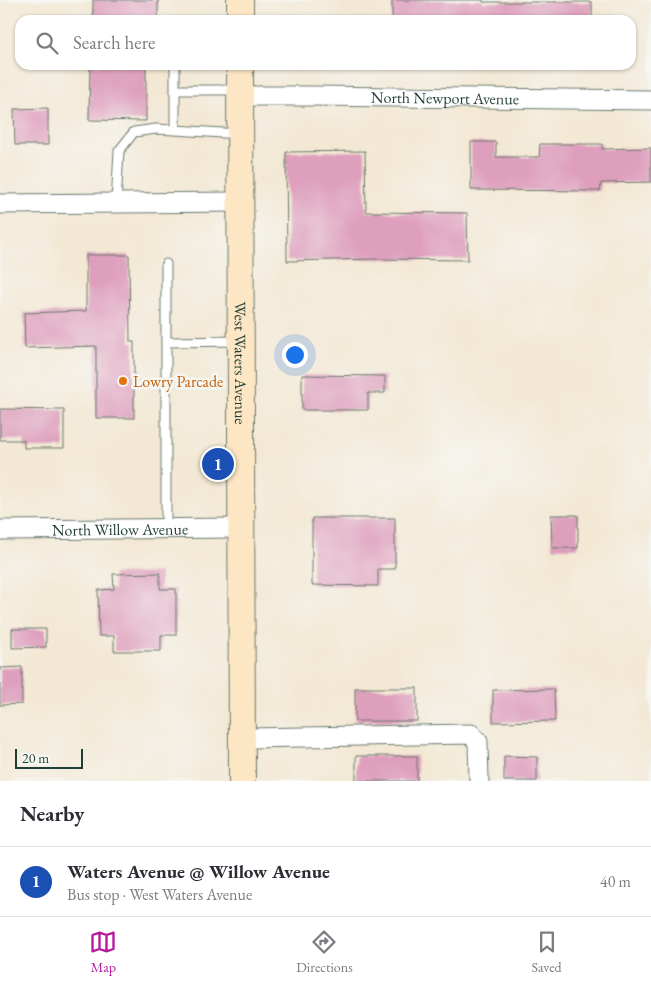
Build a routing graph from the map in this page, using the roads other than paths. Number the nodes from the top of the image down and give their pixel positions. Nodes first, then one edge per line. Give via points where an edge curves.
1 (240, 0) edge
2 (240, 15) edge
3 (175, 70) edge
4 (240, 84) edge
5 (176, 90) junction
6 (651, 100) edge
7 (174, 130) junction
8 (239, 134) junction
9 (240, 202) junction
10 (116, 203) junction
11 (0, 204) edge
12 (166, 264) dead end
13 (240, 341) junction
14 (166, 342) junction
15 (166, 528) junction
16 (241, 528) junction
17 (0, 530) edge
18 (241, 738) junction
19 (242, 781) edge
20 (479, 781) edge

1 - 2 main road
3 - 5 lane
4 - 5 lane
4 - 6 street, North Newport Avenue via 313,96
4 - 8 main road, West Waters Avenue
5 - 7 lane
7 - 8 lane
7 - 10 lane via 134,132 119,151
8 - 9 main road, West Waters Avenue
9 - 10 street
9 - 13 main road, West Waters Avenue
10 - 11 street
12 - 14 lane
13 - 14 lane
13 - 16 main road, West Waters Avenue
14 - 15 lane
15 - 16 street, North Willow Avenue
15 - 17 street, North Willow Avenue
16 - 18 main road, West Waters Avenue
18 - 19 main road, West Waters Avenue
18 - 20 street via 472,734 478,742

